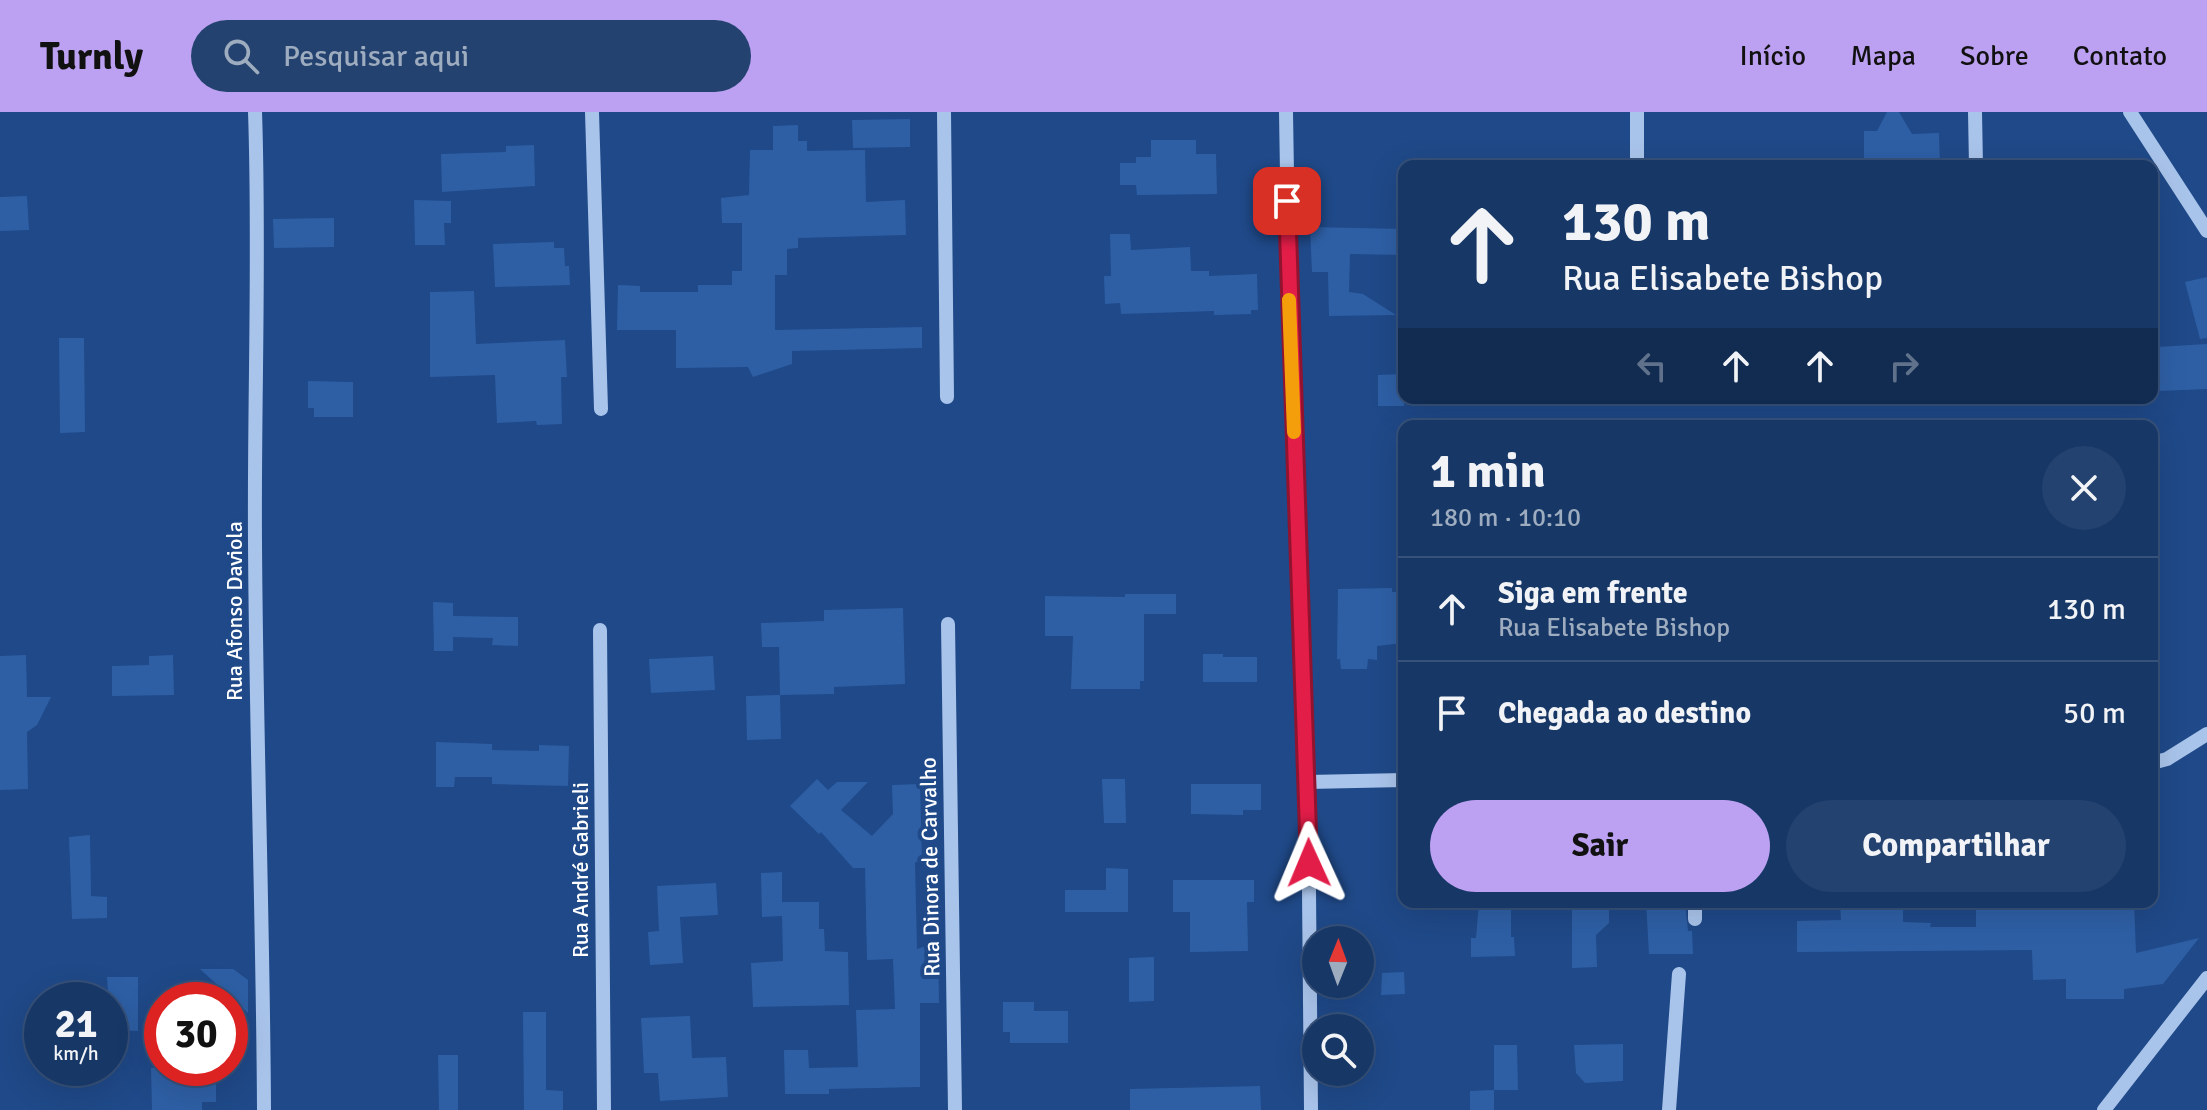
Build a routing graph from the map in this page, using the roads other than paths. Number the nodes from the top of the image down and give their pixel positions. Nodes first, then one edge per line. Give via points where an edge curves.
1 (255, 112) edge
2 (592, 112) edge
3 (944, 112) edge
4 (1286, 112) edge
5 (1637, 112) edge
6 (1975, 112) edge
7 (2130, 112) edge
8 (1637, 160) edge
9 (1976, 160) edge
10 (2207, 231) edge
11 (947, 397) dead end
12 (601, 409) dead end
13 (948, 624) dead end
14 (600, 630) dead end
15 (2207, 734) edge
16 (2158, 761) edge
17 (1398, 780) edge
18 (1308, 782) junction
19 (1695, 908) edge
20 (1695, 919) dead end
21 (1679, 974) dead end
22 (2207, 978) edge
23 (264, 1110) edge
24 (604, 1110) edge
25 (955, 1110) edge
26 (1311, 1110) edge
27 (1669, 1110) edge
28 (2104, 1110) edge

1 - 23 street, Rua Afonso Daviola via 256,696
2 - 12 street
3 - 11 street
4 - 18 street
5 - 8 street
6 - 9 street
7 - 10 street
13 - 25 street, Rua Dinora de Carvalho
14 - 24 street, Rua André Gabrieli
15 - 16 street
17 - 18 street
18 - 26 street
19 - 20 street
21 - 27 street
22 - 28 street

